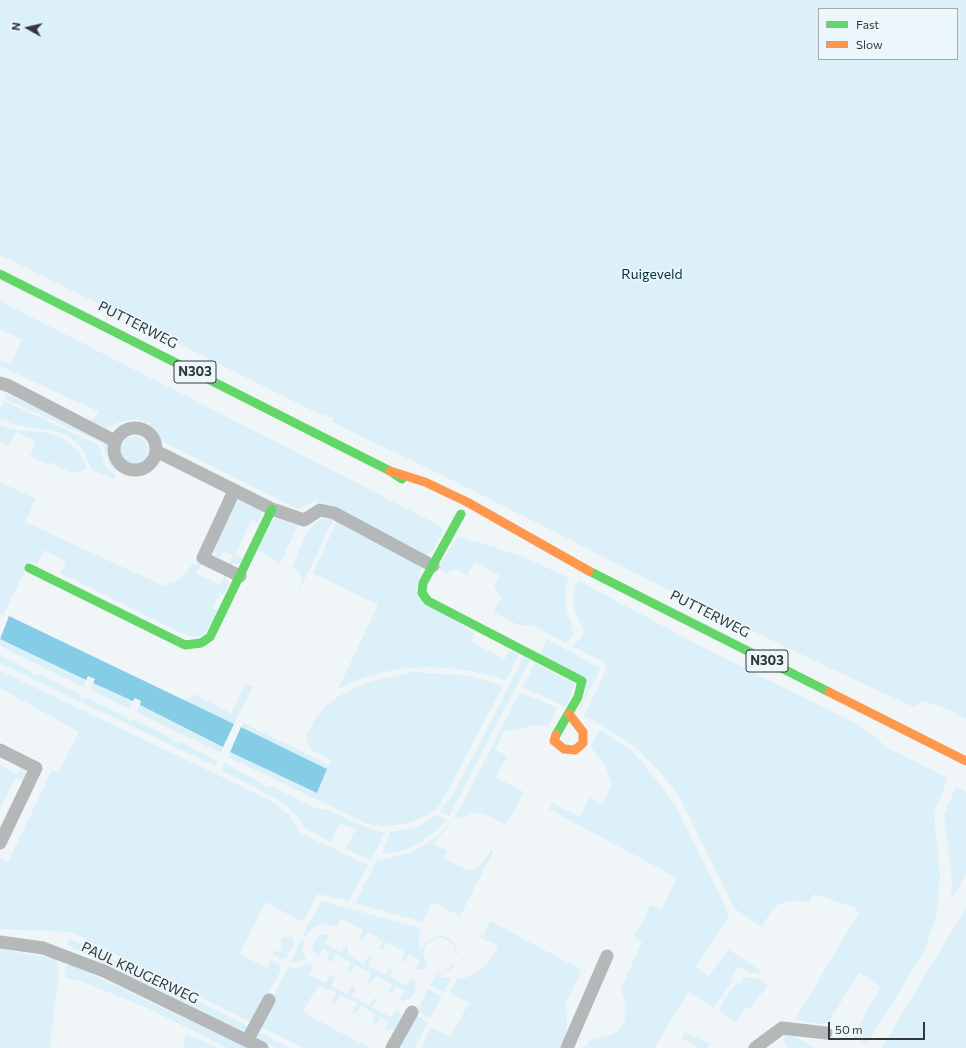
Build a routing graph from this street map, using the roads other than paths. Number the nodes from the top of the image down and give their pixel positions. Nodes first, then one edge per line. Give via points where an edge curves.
1 (0, 274) edge
2 (0, 383) edge
3 (115, 441) junction
4 (156, 451) junction
5 (390, 471) junction
6 (234, 491) junction
7 (418, 491) dead end
8 (272, 509) junction
9 (473, 520) dead end
10 (504, 535) dead end
11 (569, 561) junction
12 (433, 566) junction
13 (29, 568) dead end
14 (240, 576) junction
15 (569, 714) dead end
16 (0, 750) edge
17 (966, 761) edge
18 (0, 843) edge
19 (0, 942) edge
20 (607, 956) dead end
21 (269, 1000) dead end
22 (412, 1012) dead end
23 (826, 1033) dead end
24 (247, 1041) junction
25 (262, 1048) edge
26 (392, 1048) edge
27 (567, 1048) edge
28 (756, 1048) edge

1 - 5 main road, PUTTERWEG / N303
2 - 3 street
3 - 4 street via 126,430 142,429 154,441
3 - 4 street via 115,457 120,464 133,471 142,470 150,464
4 - 6 street
5 - 7 main road, PUTTERWEG / N303
5 - 11 main road, PUTTERWEG / N303 via 425,482 467,502
6 - 8 street
6 - 14 street via 203,558
8 - 12 street via 304,520 320,510 334,514
8 - 14 main road
9 - 12 main road via 457,512
10 - 11 main road, PUTTERWEG / N303
11 - 17 main road, PUTTERWEG / N303
12 - 15 main road via 423,583 422,593 428,602 582,681 582,688
13 - 14 main road via 186,645 201,643 210,637
16 - 18 street via 36,768
19 - 24 street, PAUL KRUGERWEG via 43,948 90,966
20 - 27 street
21 - 24 street
22 - 26 street
23 - 28 street via 782,1028
24 - 25 street, PAUL KRUGERWEG

